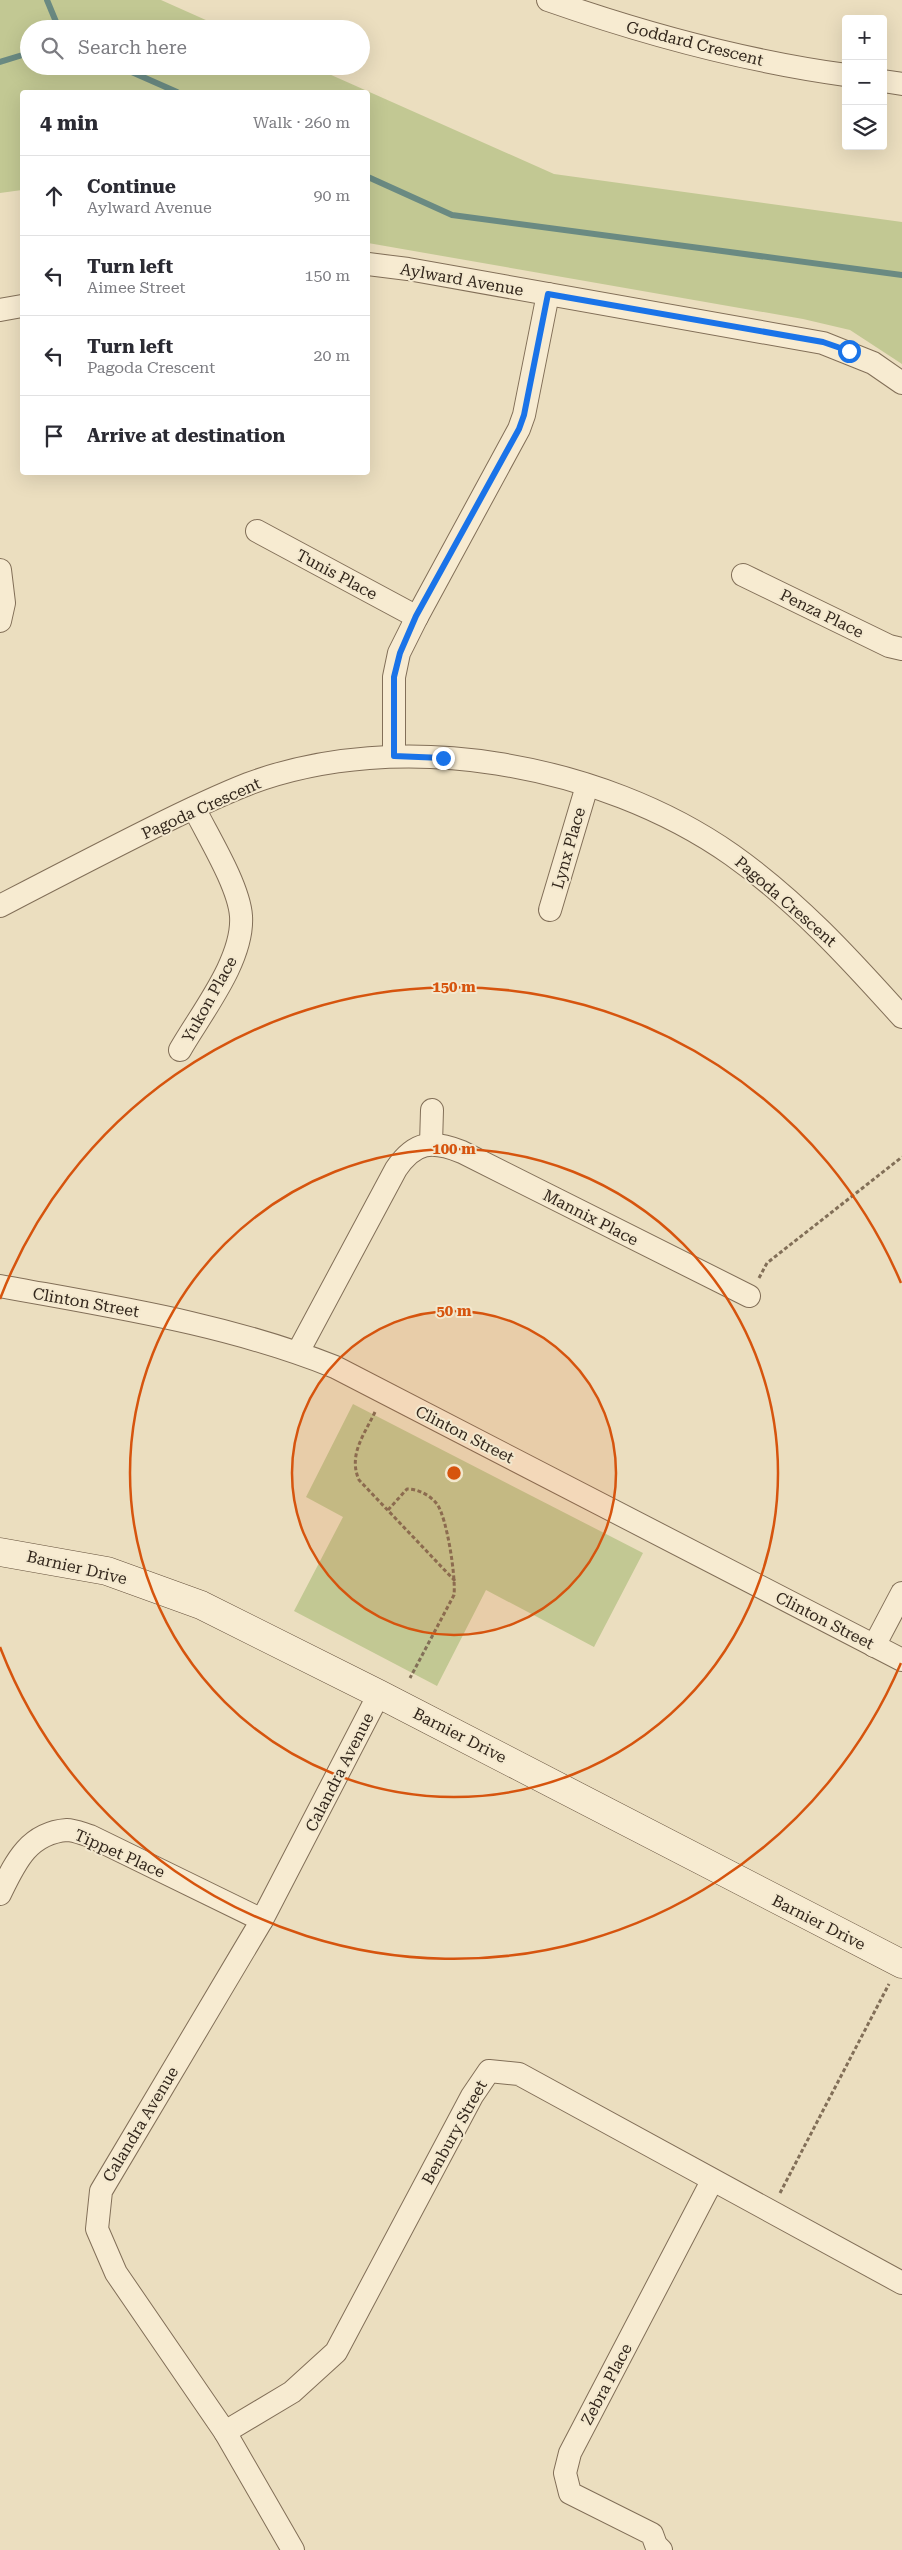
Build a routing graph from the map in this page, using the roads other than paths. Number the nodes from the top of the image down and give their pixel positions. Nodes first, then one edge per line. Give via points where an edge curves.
1 (548, 0) edge
2 (842, 74) edge
3 (887, 81) edge
4 (902, 84) edge
5 (370, 264) edge
6 (548, 294) junction
7 (20, 306) edge
8 (0, 310) edge
9 (902, 383) edge
10 (257, 531) dead end
11 (0, 570) edge
12 (743, 575) dead end
13 (416, 616) junction
14 (0, 621) edge
15 (902, 649) edge
16 (394, 756) junction
17 (586, 786) junction
18 (194, 808) junction
19 (0, 906) edge
20 (550, 910) dead end
21 (902, 1017) edge
22 (180, 1050) dead end
23 (432, 1110) dead end
24 (431, 1144) junction
25 (0, 1286) edge
26 (749, 1296) road end
27 (298, 1352) junction
28 (0, 1552) edge
29 (902, 1593) edge
30 (874, 1646) junction
31 (902, 1660) edge
32 (379, 1694) junction
33 (0, 1894) edge
34 (262, 1920) junction
35 (901, 1964) edge
36 (712, 2181) junction
37 (902, 2283) edge
38 (226, 2432) junction
39 (293, 2550) edge
40 (661, 2550) edge

1 - 2 street, Goddard Crescent via 669,39 748,58
3 - 4 street
5 - 6 street, Aylward Avenue
6 - 9 street, Aylward Avenue via 823,342 873,363
6 - 13 street via 519,429
7 - 8 street
10 - 13 street, Tunis Place
11 - 14 street via 4,603
12 - 15 street, Penza Place via 889,646
13 - 16 street via 394,677
16 - 17 street, Pagoda Crescent via 439,757 506,765
16 - 18 street, Pagoda Crescent via 312,766 249,784
17 - 20 street, Lynx Place
17 - 21 street, Pagoda Crescent via 671,819 731,854 821,929
18 - 19 street, Pagoda Crescent
18 - 22 street, Yukon Place via 235,892 241,915 240,935 232,961
23 - 24 street
24 - 26 street, Mannix Place via 462,1152
24 - 27 street via 411,1151 396,1169
25 - 27 street, Clinton Street via 222,1329
27 - 30 street, Clinton Street via 335,1367
28 - 32 street, Barnier Drive via 108,1570 167,1591 235,1621
29 - 30 street
30 - 31 street, Clinton Street
32 - 34 street, Calandra Avenue
32 - 35 street, Barnier Drive
33 - 34 street, Tippet Place via 29,1844 68,1830 90,1836
34 - 38 street, Calandra Avenue via 101,2191 97,2229 116,2273
36 - 37 street, Benbury Street
36 - 38 street, Benbury Street via 519,2074 489,2071 472,2096 336,2352 292,2392
36 - 40 street, Zebra Place via 570,2453 565,2473 570,2493 652,2534
38 - 39 street, Calandra Avenue

